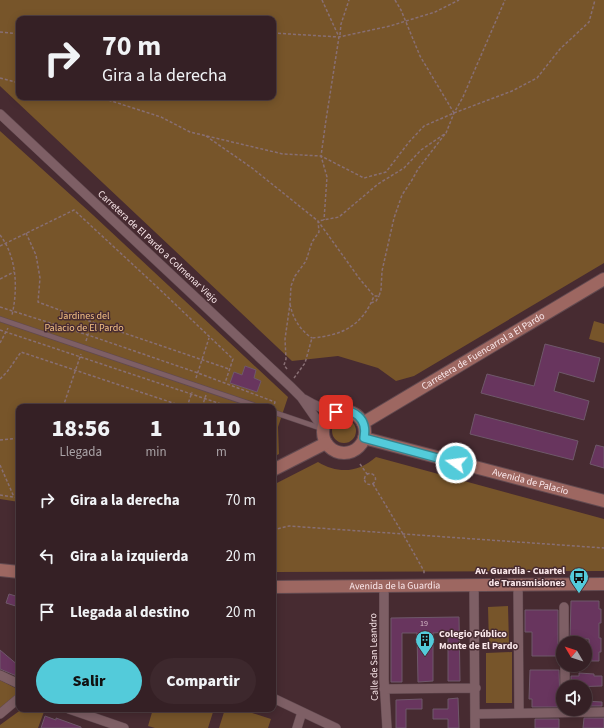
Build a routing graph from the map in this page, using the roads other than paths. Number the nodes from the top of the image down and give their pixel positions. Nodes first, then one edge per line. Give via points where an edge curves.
1 (0, 114) edge
2 (604, 279) edge
3 (0, 319) edge
4 (301, 397) junction
5 (250, 404) edge
6 (336, 412) junction
7 (276, 413) edge
8 (363, 423) junction
9 (324, 427) junction
10 (364, 438) junction
11 (326, 443) junction
12 (276, 468) edge
13 (604, 501) edge
14 (0, 570) edge
15 (16, 572) edge
16 (518, 584) junction
17 (604, 584) edge
18 (474, 585) junction
19 (384, 586) junction
20 (276, 587) edge
21 (564, 607) dead end
22 (564, 636) edge
23 (0, 675) edge
24 (16, 683) edge
25 (476, 688) junction
26 (384, 689) junction
27 (276, 699) edge
28 (16, 701) edge
29 (556, 711) edge
30 (75, 712) edge
31 (302, 712) junction
32 (592, 712) edge
33 (604, 712) edge
34 (519, 713) junction
35 (0, 714) edge
36 (475, 714) junction
37 (106, 725) edge
38 (124, 728) edge
39 (296, 728) edge
40 (336, 728) edge
41 (387, 728) edge
42 (475, 728) edge

1 - 4 street, Carretera de El Pardo a Colmenar Viejo
2 - 8 street, Carretera de Fuencarral a El Pardo
3 - 5 lane
4 - 6 street via 327,411
4 - 9 street
6 - 8 street via 352,412
6 - 9 street via 330,416
7 - 9 lane
8 - 10 street
9 - 11 street
10 - 11 street via 356,449 348,452 336,452
10 - 13 street, Avenida de Palacio
11 - 12 street
14 - 15 street
16 - 17 street, Avenida de la Guardia
16 - 18 street, Avenida de la Guardia
16 - 34 street
18 - 19 street, Avenida de la Guardia
18 - 25 street
19 - 20 street, Avenida de la Guardia
19 - 26 street, Calle de San Leandro
21 - 22 street
23 - 24 street
25 - 26 street
25 - 36 street
26 - 41 street, Calle de San Leandro
27 - 31 street
28 - 35 street
29 - 34 street
30 - 37 street
31 - 39 street
31 - 40 street
32 - 33 street
34 - 36 street
36 - 42 street
37 - 38 street

